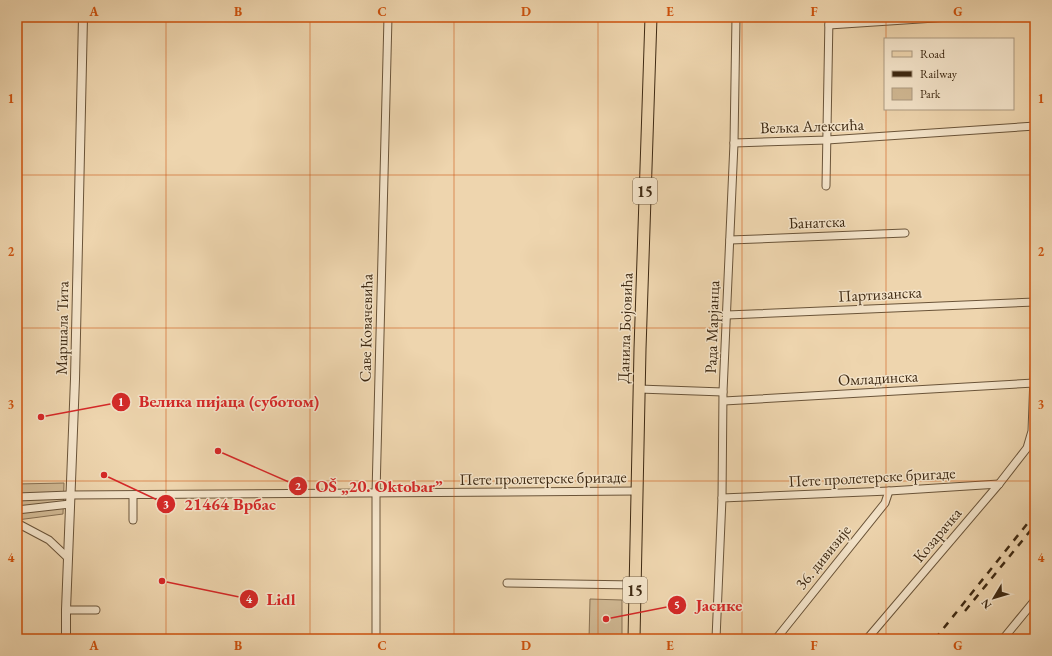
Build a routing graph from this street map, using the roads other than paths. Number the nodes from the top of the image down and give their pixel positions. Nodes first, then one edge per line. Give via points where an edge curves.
1 (83, 17) edge
2 (388, 17) edge
3 (651, 17) edge
4 (736, 17) edge
5 (829, 17) edge
6 (950, 17) edge
7 (829, 26) junction
8 (1035, 126) edge
9 (827, 140) junction
10 (734, 143) junction
11 (826, 186) dead end
12 (905, 233) dead end
13 (730, 240) junction
14 (1035, 302) edge
15 (727, 315) junction
16 (1035, 350) edge
17 (1034, 383) junction
18 (639, 389) junction
19 (723, 392) junction
20 (724, 401) junction
21 (999, 484) junction
22 (637, 491) junction
23 (889, 492) junction
24 (376, 494) junction
25 (70, 495) junction
26 (133, 495) junction
27 (17, 497) edge
28 (722, 498) junction
29 (70, 504) junction
30 (17, 510) edge
31 (133, 520) dead end
32 (17, 523) edge
33 (68, 558) junction
34 (507, 583) dead end
35 (635, 585) junction
36 (1035, 600) edge
37 (66, 610) junction
38 (96, 610) dead end
39 (66, 639) edge
40 (376, 639) edge
41 (634, 639) edge
42 (716, 639) edge
43 (776, 639) edge
44 (867, 639) edge
45 (1003, 639) edge

1 - 25 street, Маршала Тита
2 - 24 street, Саве Ковачевића
3 - 18 main road, Данила Бојовића / 15
4 - 10 street, Рада Марјанца
5 - 7 street
6 - 7 street
7 - 9 street
8 - 9 street, Вељка Алексића
9 - 10 street, Вељка Алексића
9 - 11 street
10 - 13 street, Рада Марјанца
12 - 13 street, Банатска
13 - 15 street, Рада Марјанца
14 - 15 street, Партизанска
15 - 19 street, Рада Марјанца
16 - 17 street
17 - 20 street, Омладинска
17 - 21 street, Козарачка via 1032,431 1027,448
18 - 19 street
18 - 22 main road, Данила Бојовића / 15
19 - 20 street, Рада Марјанца
20 - 28 street, Рада Марјанца
21 - 23 street, Пете пролетерске бригаде
21 - 44 street, Козарачка
22 - 24 street, Пете пролетерске бригаде
22 - 35 main road, Данила Бојовића / 15
23 - 28 street, Пете пролетерске бригаде
23 - 43 street, 36. дивизије via 885,503
24 - 26 street, Пете пролетерске бригаде
24 - 40 street, Саве Ковачевића
25 - 26 street, Пете пролетерске бригаде
25 - 27 street, Пете пролетерске бригаде
25 - 29 street, Маршала Тита
26 - 31 street
28 - 42 street, Рада Марјанца
29 - 30 street
29 - 33 street, Маршала Тита
32 - 33 street via 45,538
33 - 37 street, Маршала Тита
34 - 35 street
35 - 41 main road, Данила Бојовића / 15
36 - 45 street
37 - 38 street
37 - 39 street, Маршала Тита

